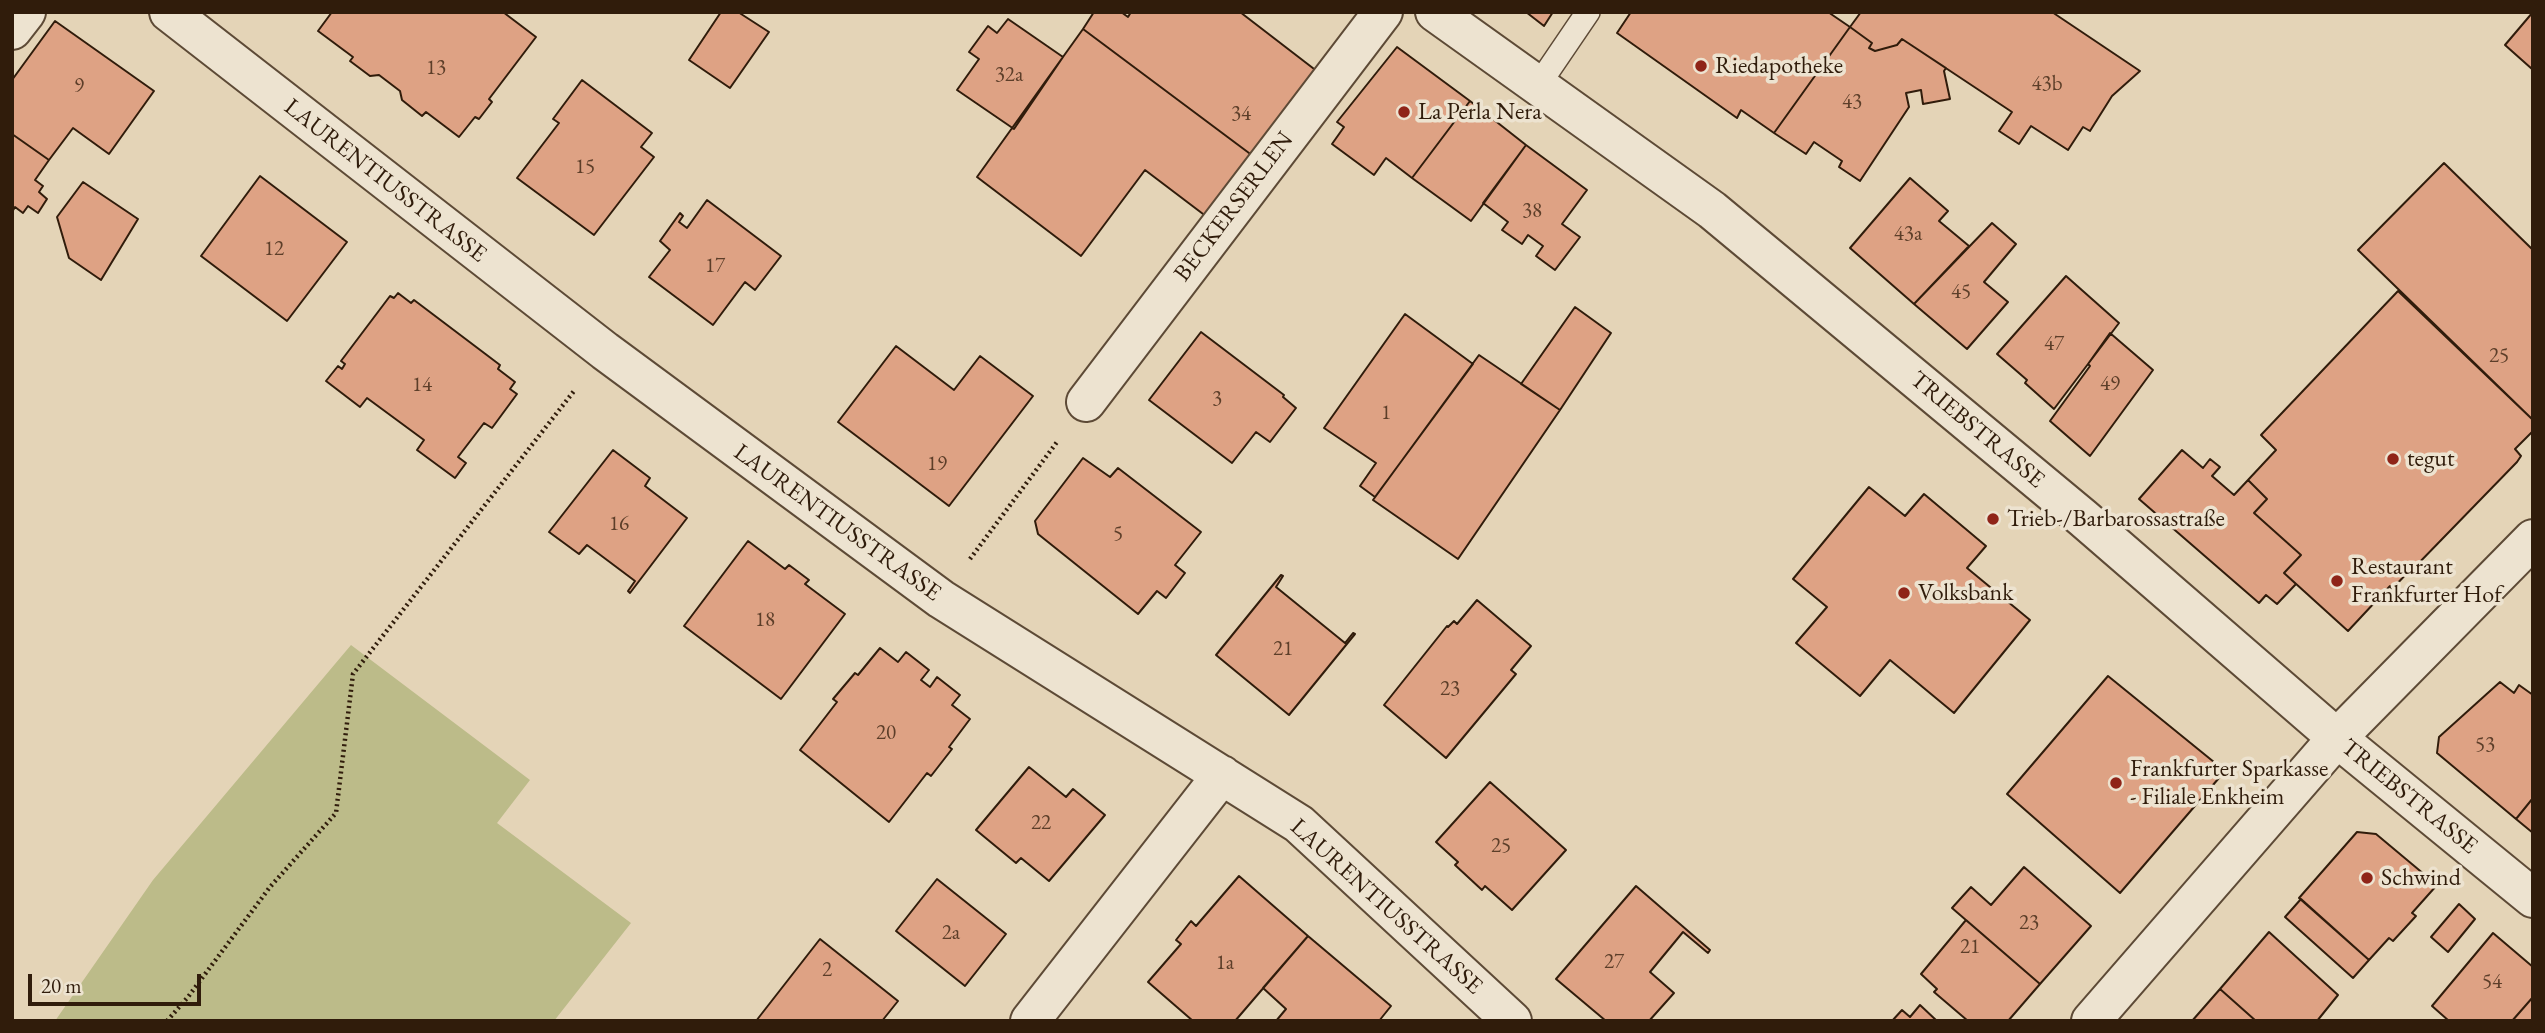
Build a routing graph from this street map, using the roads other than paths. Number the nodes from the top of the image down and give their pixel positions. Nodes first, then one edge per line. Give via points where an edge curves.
1 (26, 12) edge
2 (169, 12) edge
3 (1382, 12) edge
4 (1435, 12) edge
5 (1588, 12) edge
6 (12, 30) edge
7 (1537, 87) junction
8 (1086, 402) road end
9 (2533, 539) edge
10 (2337, 738) junction
11 (1222, 775) junction
12 (2533, 898) edge
13 (1030, 1021) edge
14 (1511, 1021) edge
15 (2091, 1021) edge

1 - 6 street
2 - 11 street, LAURENTIUSSTRASSE via 605,351 941,599
3 - 8 street, BECKERSERLEN
4 - 7 street, TRIEBSTRASSE
5 - 7 lane
7 - 10 street, TRIEBSTRASSE via 1712,210 2083,518
9 - 10 street
10 - 12 street, TRIEBSTRASSE
10 - 15 street
11 - 13 street
11 - 14 street, LAURENTIUSSTRASSE via 1299,824

